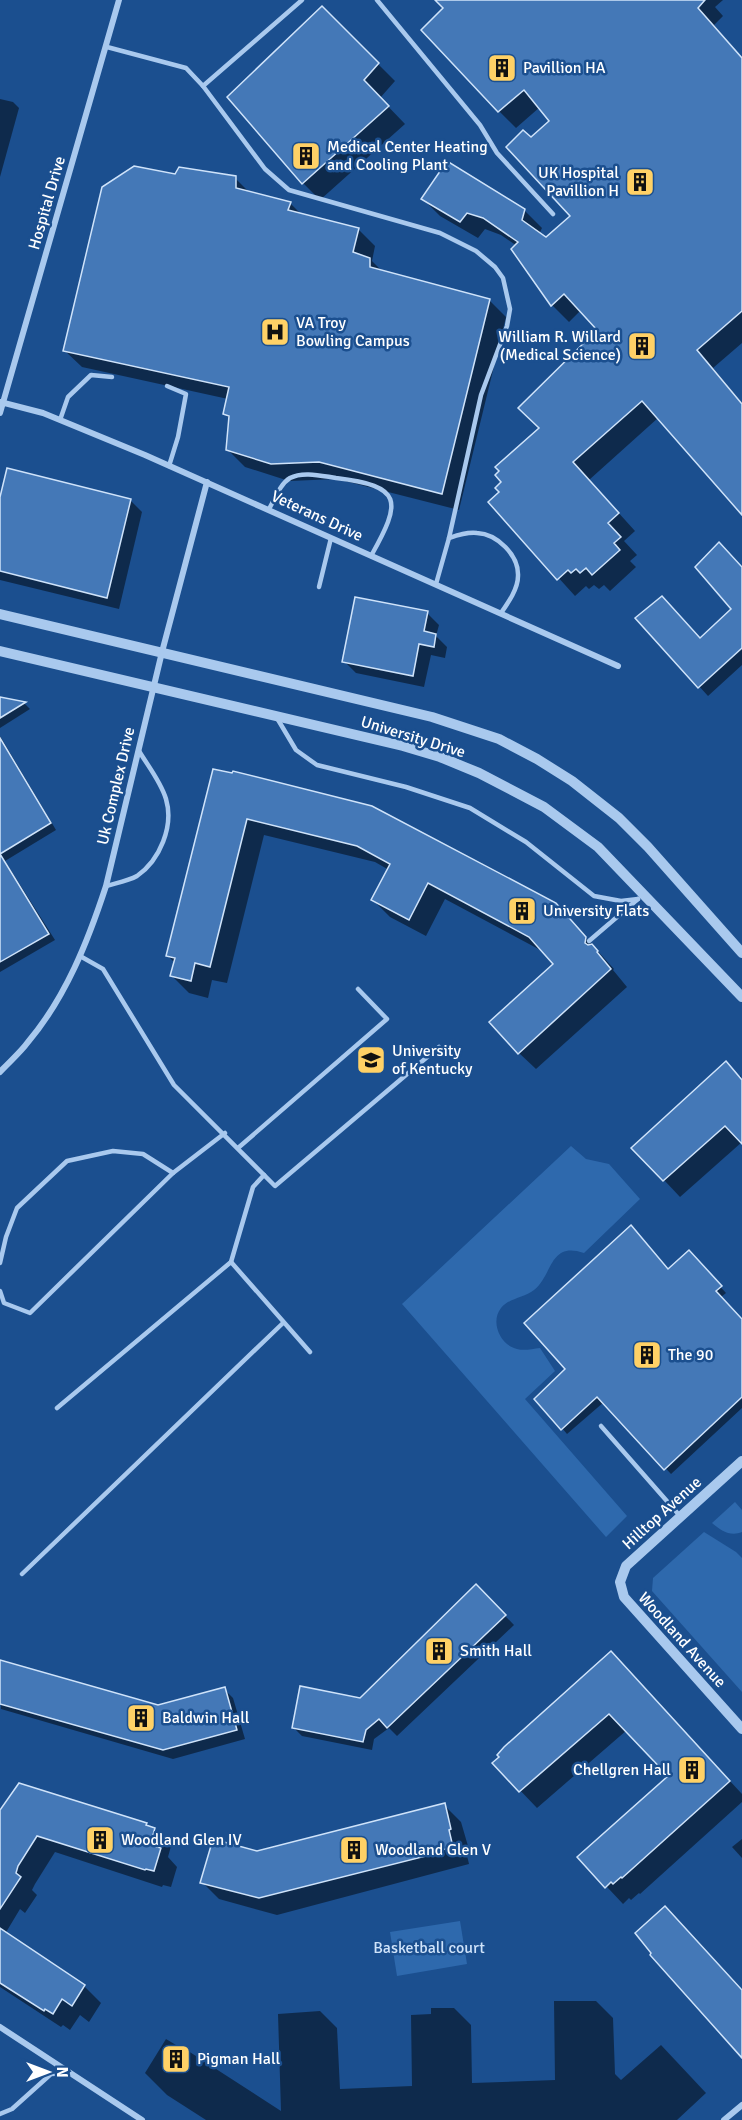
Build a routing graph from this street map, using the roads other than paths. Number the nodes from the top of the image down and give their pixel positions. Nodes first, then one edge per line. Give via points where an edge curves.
1 (119, 0) edge
2 (302, 0) edge
3 (377, 0) edge
4 (107, 47) junction
5 (203, 86) junction
6 (554, 214) dead end
7 (112, 377) dead end
8 (167, 386) dead end
9 (1, 402) edge
10 (0, 413) edge
11 (60, 420) junction
12 (169, 466) junction
13 (207, 482) junction
14 (270, 509) junction
15 (331, 538) junction
16 (449, 538) junction
17 (371, 556) junction
18 (435, 584) junction
19 (319, 587) dead end
20 (0, 614) edge
21 (501, 614) junction
22 (0, 651) edge
23 (162, 652) junction
24 (618, 666) dead end
25 (154, 687) junction
26 (275, 716) junction
27 (139, 751) junction
28 (106, 886) junction
29 (641, 896) junction
30 (589, 941) dead end
31 (742, 953) edge
32 (80, 956) junction
33 (358, 989) dead end
34 (739, 989) edge
35 (439, 1047) dead end
36 (0, 1072) edge
37 (225, 1133) junction
38 (238, 1148) junction
39 (173, 1173) junction
40 (264, 1175) junction
41 (231, 1262) junction
42 (0, 1263) edge
43 (0, 1291) edge
44 (283, 1323) junction
45 (310, 1352) dead end
46 (57, 1408) dead end
47 (601, 1426) dead end
48 (742, 1461) edge
49 (680, 1516) junction
50 (22, 1574) dead end
51 (624, 1598) joint
52 (742, 1729) edge
53 (0, 2026) edge
54 (70, 2073) junction
55 (742, 2105) edge
56 (0, 2114) edge
57 (142, 2120) edge
58 (724, 2120) edge

1 - 4 street, Hospital Drive
2 - 5 lane
3 - 6 lane via 480,125 497,153
4 - 5 lane via 181,65
4 - 9 street, Hospital Drive
5 - 16 lane via 265,169 289,190 440,234 488,259 503,278 510,309 507,326 481,395
7 - 11 lane via 91,375 68,396
8 - 12 lane via 186,394
9 - 10 street, Hospital Drive
9 - 11 street, Veterans Drive
11 - 12 street, Veterans Drive
12 - 13 street, Veterans Drive
13 - 14 street, Veterans Drive
13 - 23 street, Uk Complex Drive
14 - 15 street, Veterans Drive
14 - 17 lane via 282,485 294,476 378,486 389,498 391,511 388,526
15 - 17 street, Veterans Drive
15 - 19 lane
16 - 18 lane
16 - 21 lane via 483,533 512,555 518,578
17 - 18 street, Veterans Drive
18 - 21 street, Veterans Drive
20 - 23 street, University Drive
21 - 24 street, Veterans Drive
22 - 25 street, University Drive
23 - 25 street, Uk Complex Drive
23 - 31 street, University Drive via 432,717 499,739 537,759 620,818
25 - 26 street, University Drive
25 - 27 street, Uk Complex Drive
26 - 29 street, University Drive via 403,746 479,773 544,807 598,847
26 - 29 lane via 296,750 317,765 470,808 526,842 594,896 621,901
27 - 28 street, Uk Complex Drive
27 - 28 lane via 167,800 168,826 160,850 147,867 135,877
28 - 32 street, Uk Complex Drive
29 - 30 lane
29 - 34 street, University Drive
32 - 36 street, Uk Complex Drive via 58,1000 29,1042
32 - 37 lane via 103,969 174,1085
33 - 38 lane via 387,1019
35 - 40 lane via 275,1186
37 - 38 lane
37 - 39 lane
38 - 40 lane
39 - 42 lane via 143,1154 113,1151 67,1161 17,1208
39 - 43 lane via 30,1313 4,1303
40 - 41 lane via 253,1187
41 - 44 lane
41 - 46 lane
44 - 45 lane
44 - 50 lane
47 - 49 lane
48 - 49 street, Hilltop Avenue
49 - 51 street, Hilltop Avenue via 626,1566 620,1582
51 - 52 street, Woodland Avenue
53 - 54 street
54 - 56 lane via 51,2074 12,2109
54 - 57 street
55 - 58 street

